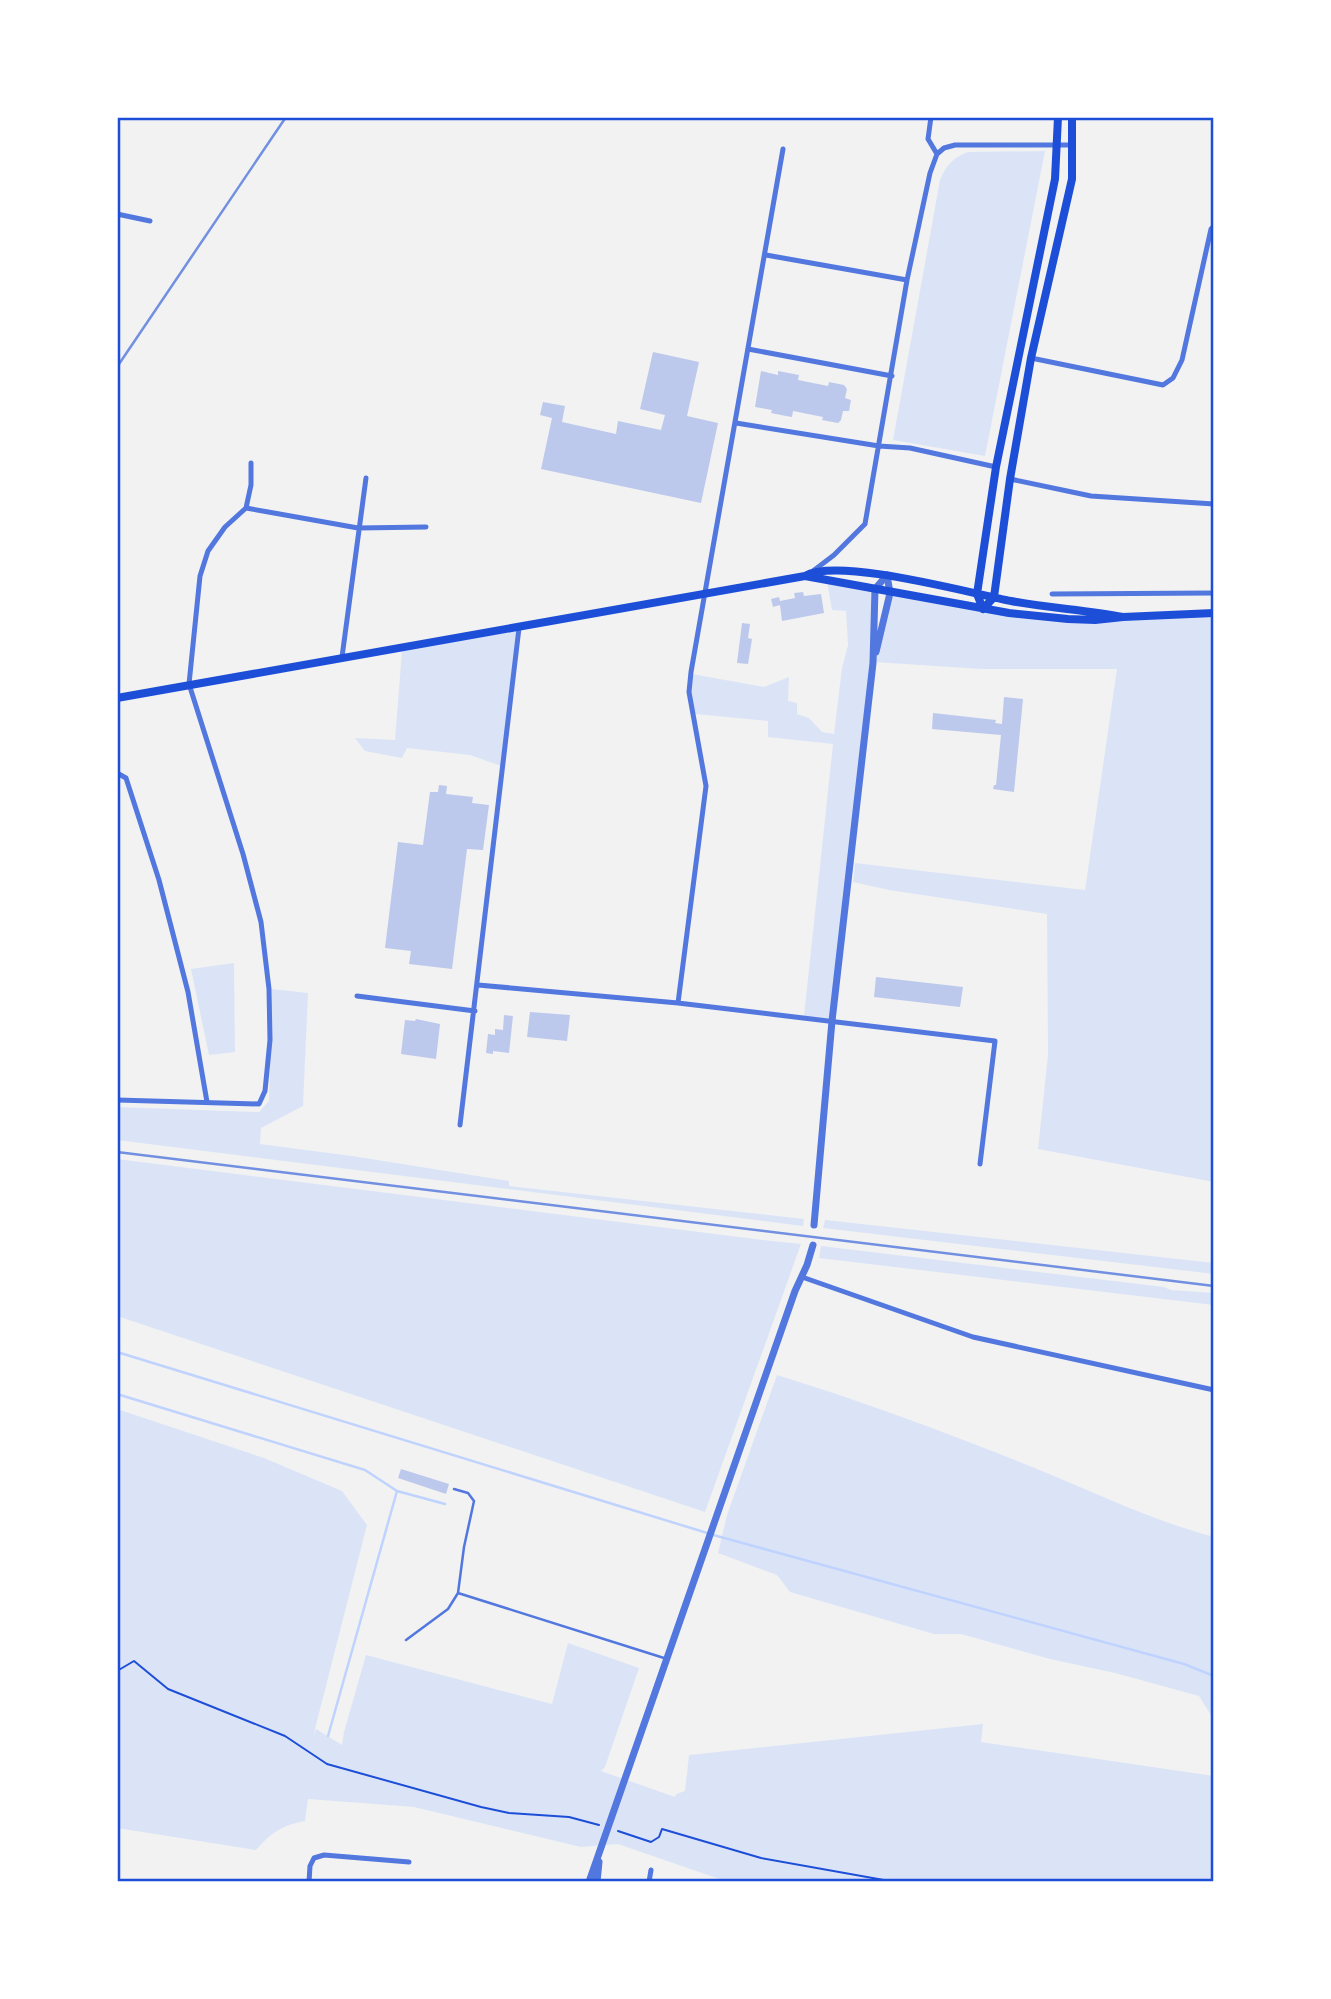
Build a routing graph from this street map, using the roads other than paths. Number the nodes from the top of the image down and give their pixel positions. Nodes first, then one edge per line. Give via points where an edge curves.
1 (931, 117) edge
2 (1058, 117) edge
3 (1072, 117) edge
4 (1057, 145) junction
5 (1073, 145) junction
6 (783, 149) dead end
7 (937, 154) junction
8 (117, 214) edge
9 (150, 221) dead end
10 (1214, 226) edge
11 (766, 255) junction
12 (907, 281) junction
13 (748, 349) junction
14 (1031, 358) junction
15 (892, 376) junction
16 (736, 424) junction
17 (879, 446) junction
18 (251, 463) dead end
19 (996, 467) junction
20 (366, 478) dead end
21 (1010, 479) junction
22 (1214, 503) edge
23 (246, 508) junction
24 (426, 527) dead end
25 (358, 528) junction
26 (809, 573) junction
27 (887, 575) junction
28 (874, 589) junction
29 (706, 593) junction
30 (890, 593) junction
31 (1214, 593) edge
32 (977, 594) junction
33 (1052, 594) dead end
34 (994, 597) junction
35 (983, 609) junction
36 (1214, 613) edge
37 (1123, 617) junction
38 (519, 628) junction
39 (341, 657) junction
40 (873, 663) junction
41 (189, 684) junction
42 (117, 698) edge
43 (117, 773) edge
44 (478, 985) junction
45 (357, 996) dead end
46 (678, 1003) junction
47 (474, 1012) junction
48 (832, 1021) junction
49 (117, 1100) edge
50 (207, 1102) junction
51 (460, 1125) dead end
52 (980, 1164) dead end
53 (814, 1225) dead end
54 (813, 1245) dead end
55 (802, 1277) junction
56 (1214, 1390) edge
57 (454, 1489) dead end
58 (458, 1593) junction
59 (406, 1640) dead end
60 (667, 1659) junction
61 (600, 1854) junction
62 (409, 1863) dead end
63 (651, 1870) dead end
64 (309, 1882) edge
65 (589, 1882) edge
66 (597, 1882) edge
67 (649, 1882) edge

1 - 7 street via 928,139
2 - 4 main road
3 - 5 main road
4 - 5 street
4 - 7 street via 955,145
4 - 19 main road via 1055,179
5 - 14 main road via 1072,179
6 - 11 street
7 - 12 street
8 - 9 street
10 - 14 street via 1182,360 1173,378 1163,385
11 - 12 street
11 - 13 street
12 - 15 street
13 - 15 street
13 - 16 street
14 - 21 main road
15 - 17 street
16 - 17 street
16 - 29 street
17 - 19 street via 910,448
17 - 26 street via 864,524
18 - 23 street
19 - 32 main road
20 - 25 street
21 - 22 street via 1091,496
21 - 34 main road
23 - 25 street
23 - 41 street via 208,551 200,576
24 - 25 street
25 - 39 street
26 - 27 main road
26 - 28 main road
26 - 29 main road
27 - 28 street
27 - 30 street
27 - 32 main road
28 - 30 main road
28 - 40 street
29 - 38 main road
29 - 46 street via 689,692 706,786
30 - 35 main road
30 - 40 street
31 - 33 street
32 - 34 main road
32 - 35 main road
34 - 35 main road
34 - 37 main road
35 - 37 main road via 1068,619
36 - 37 main road
38 - 39 main road
38 - 44 street
39 - 41 main road
40 - 48 street
41 - 42 main road
41 - 50 street via 255,899 269,989 270,1040 265,1091 259,1104
43 - 50 street via 126,778 159,880 188,992
44 - 46 street
44 - 47 street
45 - 47 street
46 - 48 street
47 - 51 street
48 - 52 street via 995,1041
48 - 53 street
49 - 50 street
54 - 55 street
55 - 56 street via 973,1337
55 - 60 street
57 - 58 lane via 468,1493 474,1501
58 - 59 lane via 448,1609
58 - 60 lane
60 - 61 street
61 - 65 street
61 - 66 street
62 - 64 street via 324,1855 314,1858
63 - 67 street

